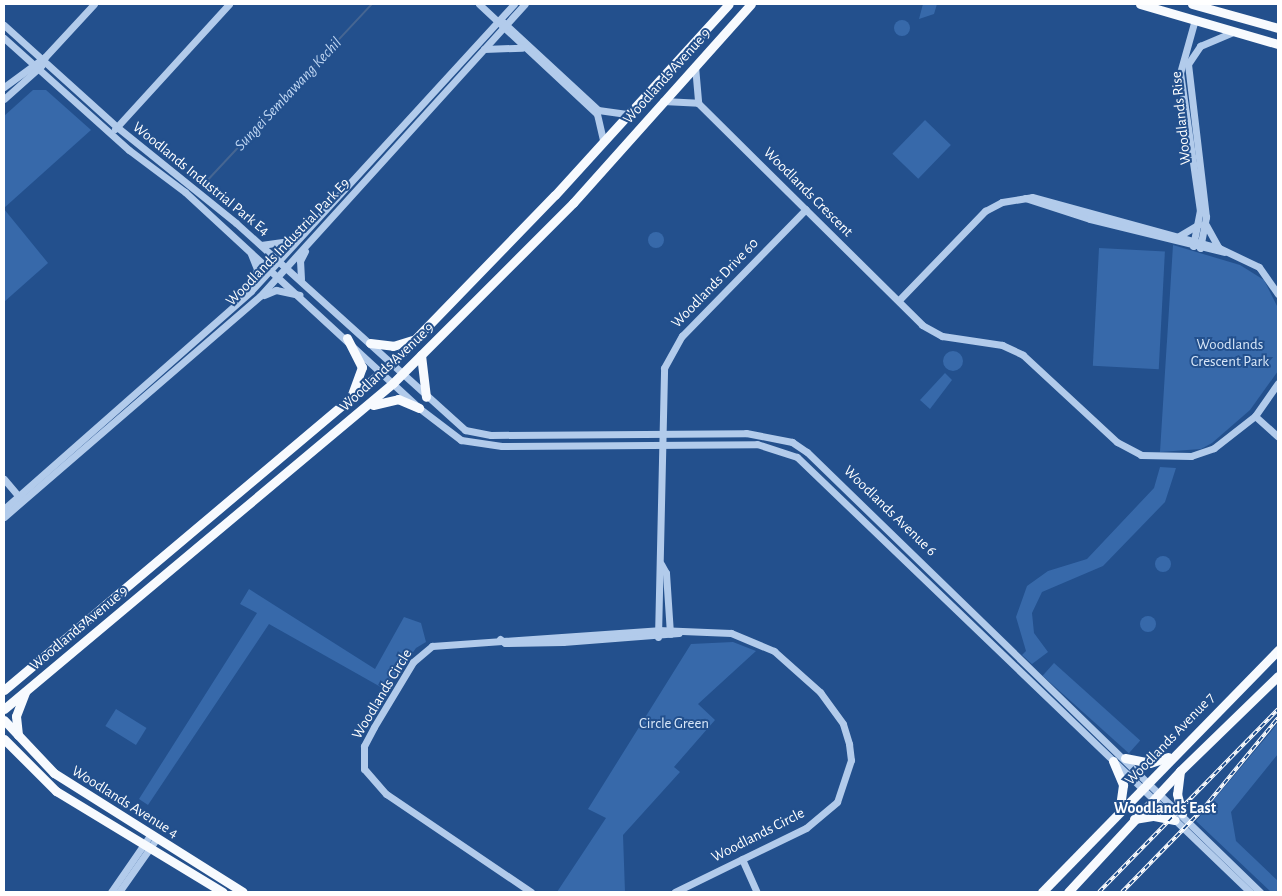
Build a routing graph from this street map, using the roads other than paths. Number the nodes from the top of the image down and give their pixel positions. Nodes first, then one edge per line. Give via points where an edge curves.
1 (94, 4) edge
2 (229, 4) edge
3 (479, 4) edge
4 (514, 4) edge
5 (525, 4) edge
6 (729, 4) edge
7 (751, 4) edge
8 (1140, 4) edge
9 (1192, 4) edge
10 (1194, 23) junction
11 (501, 24) junction
12 (4, 25) edge
13 (1278, 28) edge
14 (1231, 33) junction
15 (4, 38) edge
16 (24, 43) junction
17 (1278, 44) edge
18 (522, 48) junction
19 (484, 49) junction
20 (17, 50) junction
21 (44, 59) junction
22 (694, 65) junction
23 (35, 67) junction
24 (64, 79) junction
25 (57, 86) junction
26 (4, 87) edge
27 (4, 99) edge
28 (663, 101) junction
29 (698, 103) junction
30 (96, 108) junction
31 (90, 114) junction
32 (627, 114) junction
33 (117, 127) junction
34 (111, 133) junction
35 (603, 139) junction
36 (1026, 198) junction
37 (806, 209) junction
38 (1203, 224) junction
39 (1178, 236) junction
40 (299, 239) junction
41 (311, 240) junction
42 (1197, 244) junction
43 (261, 245) junction
44 (249, 249) junction
45 (1221, 250) junction
46 (280, 262) junction
47 (287, 268) junction
48 (272, 270) junction
49 (280, 276) junction
50 (304, 284) junction
51 (251, 291) junction
52 (1278, 294) edge
53 (260, 296) junction
54 (302, 296) junction
55 (899, 300) junction
56 (347, 338) junction
57 (415, 339) junction
58 (370, 343) junction
59 (200, 345) junction
60 (421, 355) junction
61 (391, 364) junction
62 (382, 372) junction
63 (402, 374) junction
64 (393, 383) junction
65 (1278, 383) edge
66 (426, 397) junction
67 (349, 403) junction
68 (419, 408) junction
69 (360, 412) junction
70 (1255, 416) junction
71 (661, 433) junction
72 (1278, 437) edge
73 (662, 446) junction
74 (4, 479) edge
75 (19, 497) junction
76 (4, 509) edge
77 (4, 517) edge
78 (661, 564) junction
79 (658, 634) junction
80 (670, 634) junction
81 (1278, 650) edge
82 (21, 676) junction
83 (1278, 676) edge
84 (4, 684) edge
85 (4, 690) edge
86 (26, 690) junction
87 (4, 709) edge
88 (4, 720) edge
89 (18, 735) junction
90 (6, 742) edge
91 (1174, 754) junction
92 (1125, 758) junction
93 (1113, 761) junction
94 (1180, 771) junction
95 (1150, 780) junction
96 (1142, 789) junction
97 (1161, 791) junction
98 (1153, 799) junction
99 (1119, 813) junction
100 (1178, 816) junction
101 (1134, 820) junction
102 (154, 836) junction
103 (148, 845) junction
104 (742, 859) junction
105 (111, 892) edge
106 (119, 892) edge
107 (223, 892) edge
108 (243, 892) edge
109 (531, 892) edge
110 (675, 892) edge
111 (757, 892) edge
112 (1042, 892) edge
113 (1068, 892) edge
114 (1250, 892) edge
115 (1260, 892) edge

1 - 21 street
2 - 33 street
3 - 11 street
4 - 11 street, Woodlands Industrial Park E9
5 - 11 street, Woodlands Industrial Park E9
6 - 32 main road, Woodlands Avenue 9
7 - 22 main road, Woodlands Avenue 9
8 - 10 main road
9 - 13 main road
10 - 14 main road
10 - 38 street, Woodlands Rise via 1180,73
11 - 18 street
11 - 19 street, Woodlands Industrial Park E9
11 - 32 street via 598,110
11 - 40 street, Woodlands Industrial Park E9
12 - 16 street, Woodlands Industrial Park E4
14 - 17 main road
14 - 38 street, Woodlands Rise via 1200,46 1188,64
15 - 20 street, Woodlands Industrial Park E4
16 - 20 street
16 - 21 street, Woodlands Industrial Park E4
18 - 19 street
18 - 35 street via 596,114
19 - 41 street, Woodlands Industrial Park E9
20 - 23 street, Woodlands Industrial Park E4
21 - 23 street
21 - 24 street, Woodlands Industrial Park E4
22 - 28 main road, Woodlands Avenue 9
22 - 29 street
23 - 25 street, Woodlands Industrial Park E4
23 - 26 street
23 - 27 street
24 - 25 street
24 - 30 street, Woodlands Industrial Park E4
25 - 31 street, Woodlands Industrial Park E4
28 - 29 street
28 - 60 main road, Woodlands Avenue 9 via 566,210
29 - 37 street, Woodlands Crescent
30 - 31 street
30 - 33 street, Woodlands Industrial Park E4
31 - 34 street, Woodlands Industrial Park E4
32 - 35 main road, Woodlands Avenue 9
33 - 34 street
33 - 43 street, Woodlands Industrial Park E4
34 - 44 street, Woodlands Industrial Park E4
35 - 57 main road, Woodlands Avenue 9
36 - 39 street
36 - 42 street
36 - 55 street via 1002,202 985,211
37 - 55 street, Woodlands Crescent
37 - 71 street, Woodlands Drive 60 via 672,350 661,382
38 - 39 street
38 - 42 street, Woodlands Rise
38 - 45 street, Woodlands Rise
39 - 42 street
40 - 43 street via 273,247
40 - 46 street, Woodlands Industrial Park E9
41 - 47 street, Woodlands Industrial Park E9
41 - 50 street via 300,261 298,274
42 - 45 street
43 - 46 street, Woodlands Industrial Park E4
44 - 48 street, Woodlands Industrial Park E4
44 - 51 street via 257,268
45 - 52 street via 1259,267
46 - 47 street, Woodlands Industrial Park E4
46 - 48 street, Woodlands Industrial Park E9
47 - 49 street, Woodlands Industrial Park E9
47 - 50 street, Woodlands Industrial Park E4
48 - 49 street, Woodlands Industrial Park E4
48 - 51 street, Woodlands Industrial Park E9
49 - 53 street, Woodlands Industrial Park E9
49 - 54 street, Woodlands Industrial Park E4
50 - 58 street, Woodlands Industrial Park E4
51 - 59 street, Woodlands Industrial Park E9
53 - 54 street via 276,290
53 - 59 street, Woodlands Industrial Park E9
54 - 56 street, Woodlands Industrial Park E4
55 - 70 street, Woodlands Crescent via 922,325 942,336 1002,345 1035,363 1085,414 1141,455 1156,459 1203,454
56 - 62 street, Woodlands Industrial Park E4
56 - 67 main road via 362,367
57 - 58 main road via 393,346
57 - 61 main road, Woodlands Avenue 9
58 - 61 street, Woodlands Industrial Park E4
59 - 75 street, Woodlands Industrial Park E9
59 - 77 street, Woodlands Industrial Park E9
60 - 63 main road, Woodlands Avenue 9
60 - 66 main road
61 - 62 main road, Woodlands Avenue 9
61 - 63 street, Woodlands Industrial Park E4
62 - 64 street, Woodlands Industrial Park E4
62 - 67 main road, Woodlands Avenue 9
63 - 64 main road, Woodlands Avenue 9
63 - 66 street, Woodlands Avenue 6
64 - 68 street, Woodlands Avenue 6
64 - 69 main road, Woodlands Avenue 9
65 - 70 street, Woodlands Crescent
66 - 71 street, Woodlands Avenue 6 via 456,424 477,434
67 - 82 main road, Woodlands Avenue 9
68 - 69 main road via 390,398
68 - 73 street, Woodlands Avenue 6 via 473,445
69 - 86 main road, Woodlands Avenue 9
70 - 72 street
71 - 73 street, Woodlands Drive 60
71 - 92 street, Woodlands Avenue 6 via 760,435 792,442
73 - 78 street, Woodlands Drive 60
73 - 93 street, Woodlands Avenue 6 via 757,444 797,457
74 - 75 street
75 - 76 street, Woodlands Industrial Park E9
78 - 79 street
78 - 80 street via 666,572
79 - 80 street, Woodlands Circle
79 - 109 street, Woodlands Circle via 453,642 424,650 374,727 362,758 368,778
80 - 104 street, Woodlands Circle via 731,633 774,651 832,706 846,730 851,760 843,792 830,810 806,828
81 - 91 main road, Woodlands Avenue 7
82 - 84 main road
82 - 85 main road, Woodlands Avenue 9
83 - 94 main road, Woodlands Avenue 7
86 - 87 main road, Woodlands Avenue 9
86 - 89 main road via 16,716
88 - 89 main road, Woodlands Avenue 4
89 - 102 main road, Woodlands Avenue 4 via 54,773
90 - 103 main road, Woodlands Avenue 4 via 56,791
91 - 92 main road via 1150,763
91 - 95 main road, Woodlands Avenue 7
92 - 95 street, Woodlands Avenue 6
93 - 96 street, Woodlands Avenue 6
93 - 99 main road via 1123,786
94 - 97 main road, Woodlands Avenue 7
94 - 100 main road
95 - 96 main road, Woodlands Avenue 7
95 - 97 street, Woodlands Avenue 6
96 - 98 street, Woodlands Avenue 6
96 - 99 main road, Woodlands Avenue 7
97 - 98 main road, Woodlands Avenue 7
97 - 100 street, Woodlands Avenue 6
98 - 100 street, Woodlands Avenue 6
98 - 101 main road, Woodlands Avenue 7
99 - 112 main road, Woodlands Avenue 7
100 - 101 main road
100 - 114 street, Woodlands Avenue 6
100 - 115 street, Woodlands Avenue 6
101 - 113 main road, Woodlands Avenue 7
102 - 103 street
102 - 108 main road, Woodlands Avenue 4
103 - 105 street
103 - 106 street
103 - 107 main road, Woodlands Avenue 4
104 - 110 street, Woodlands Circle
104 - 111 street

